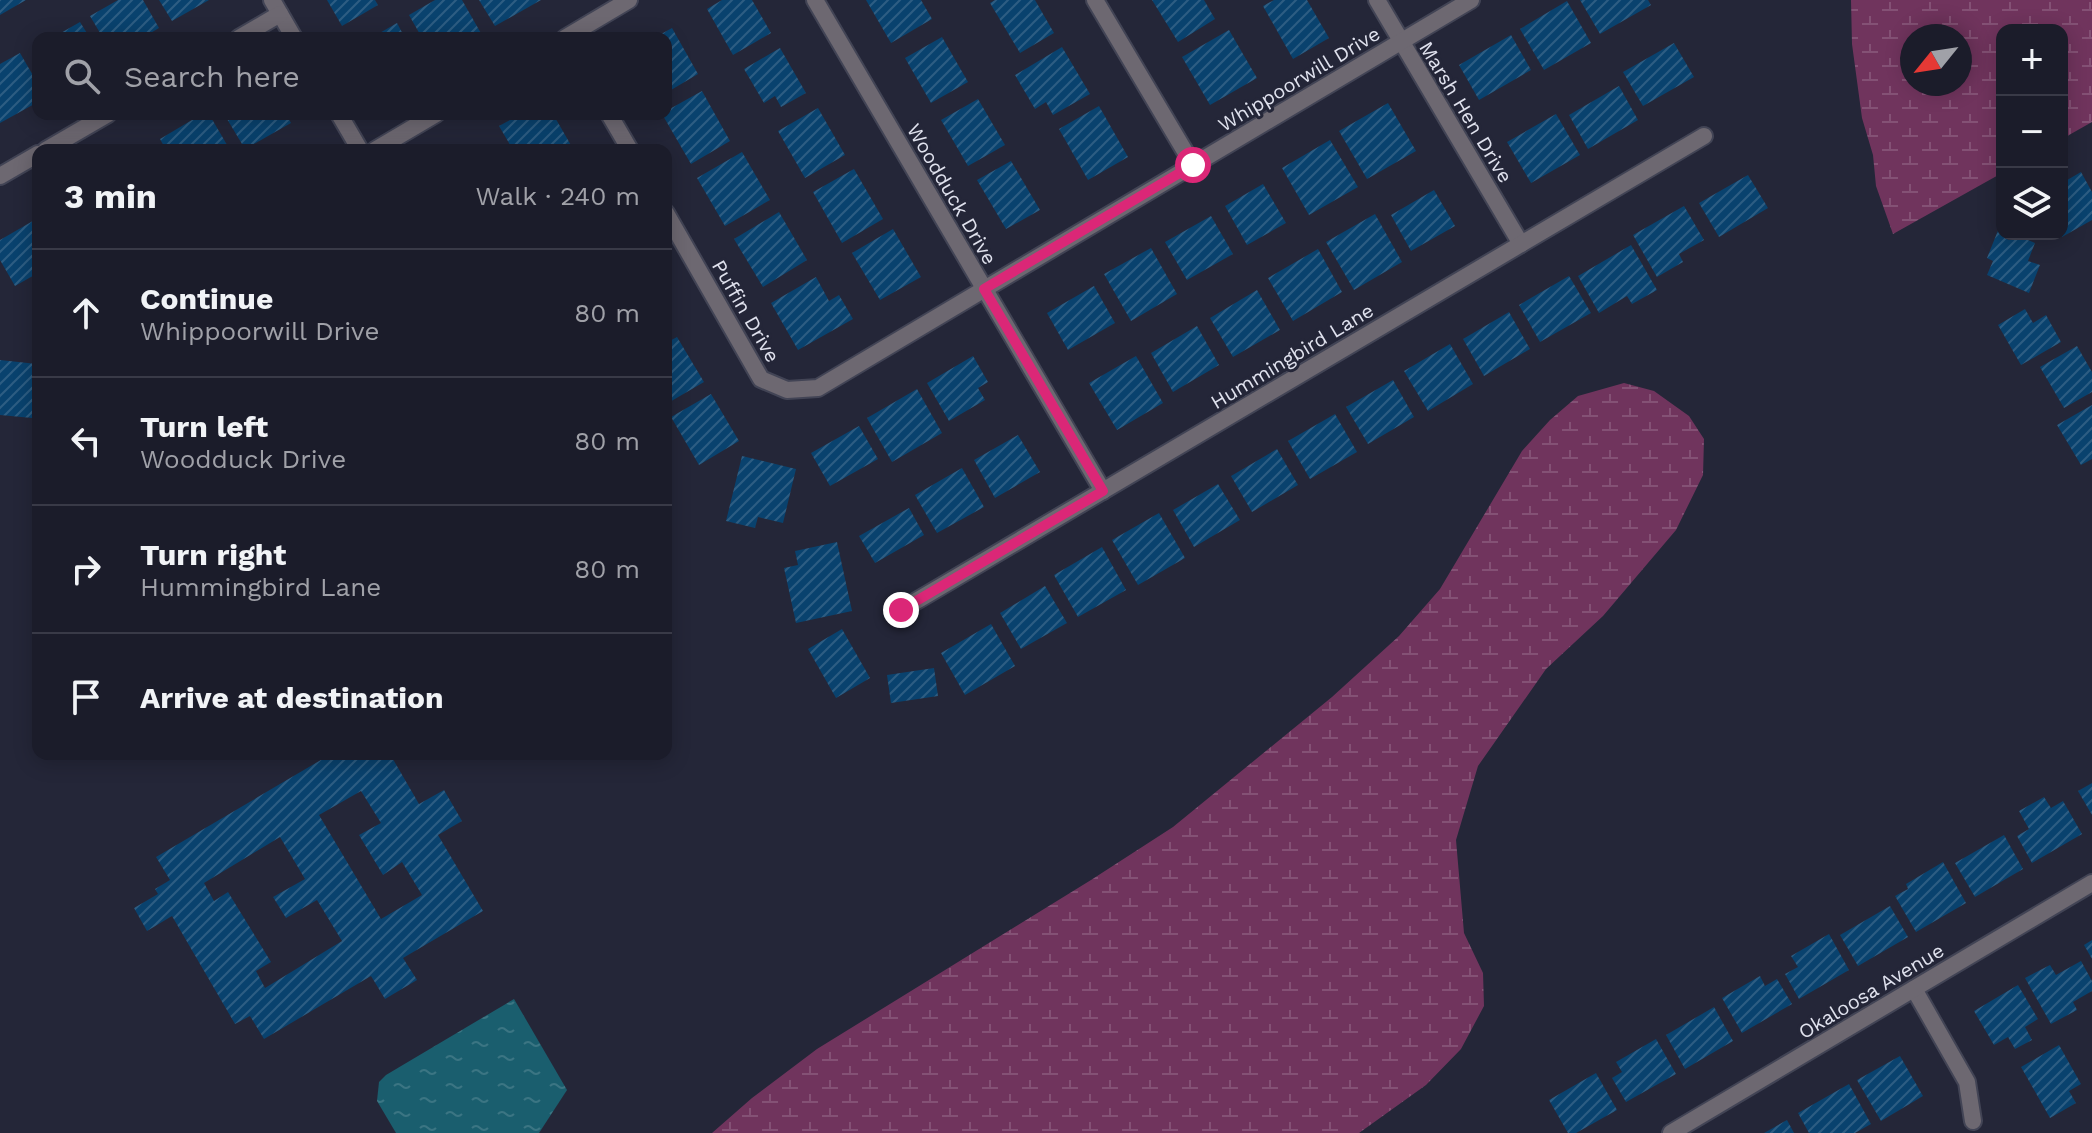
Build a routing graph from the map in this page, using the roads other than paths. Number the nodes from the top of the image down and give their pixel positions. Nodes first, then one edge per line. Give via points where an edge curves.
1 (629, 0) edge
2 (815, 0) edge
3 (1095, 0) edge
4 (1377, 0) edge
5 (1471, 0) edge
6 (276, 7) edge
7 (246, 32) edge
8 (291, 32) edge
9 (575, 32) edge
10 (1401, 41) junction
11 (98, 120) edge
12 (342, 120) edge
13 (426, 120) edge
14 (612, 120) edge
15 (1704, 136) dead end
16 (56, 144) edge
17 (356, 144) edge
18 (385, 144) edge
19 (626, 144) edge
20 (32, 157) edge
21 (1193, 165) junction
22 (0, 176) edge
23 (672, 223) edge
24 (1521, 244) junction
25 (984, 289) junction
26 (818, 388) joint
27 (1103, 491) junction
28 (901, 610) dead end
29 (2092, 883) edge
30 (1914, 989) junction
31 (1973, 1121) dead end
32 (1671, 1133) edge

1 - 9 street
2 - 25 street, Woodduck Drive
3 - 21 street
4 - 10 street, Marsh Hen Drive
5 - 10 street, Whippoorwill Drive
6 - 7 street
6 - 8 street
10 - 21 street, Whippoorwill Drive
10 - 24 street, Marsh Hen Drive
11 - 16 street
12 - 17 street
13 - 18 street
14 - 19 street
15 - 24 street, Hummingbird Lane
20 - 22 street
21 - 25 street, Whippoorwill Drive
23 - 26 street, Puffin Drive via 761,379 787,390
24 - 27 street, Hummingbird Lane
25 - 26 street, Whippoorwill Drive
25 - 27 street, Woodduck Drive
27 - 28 street, Hummingbird Lane
29 - 30 street, Okaloosa Avenue
30 - 31 street via 1967,1082
30 - 32 street, Okaloosa Avenue

